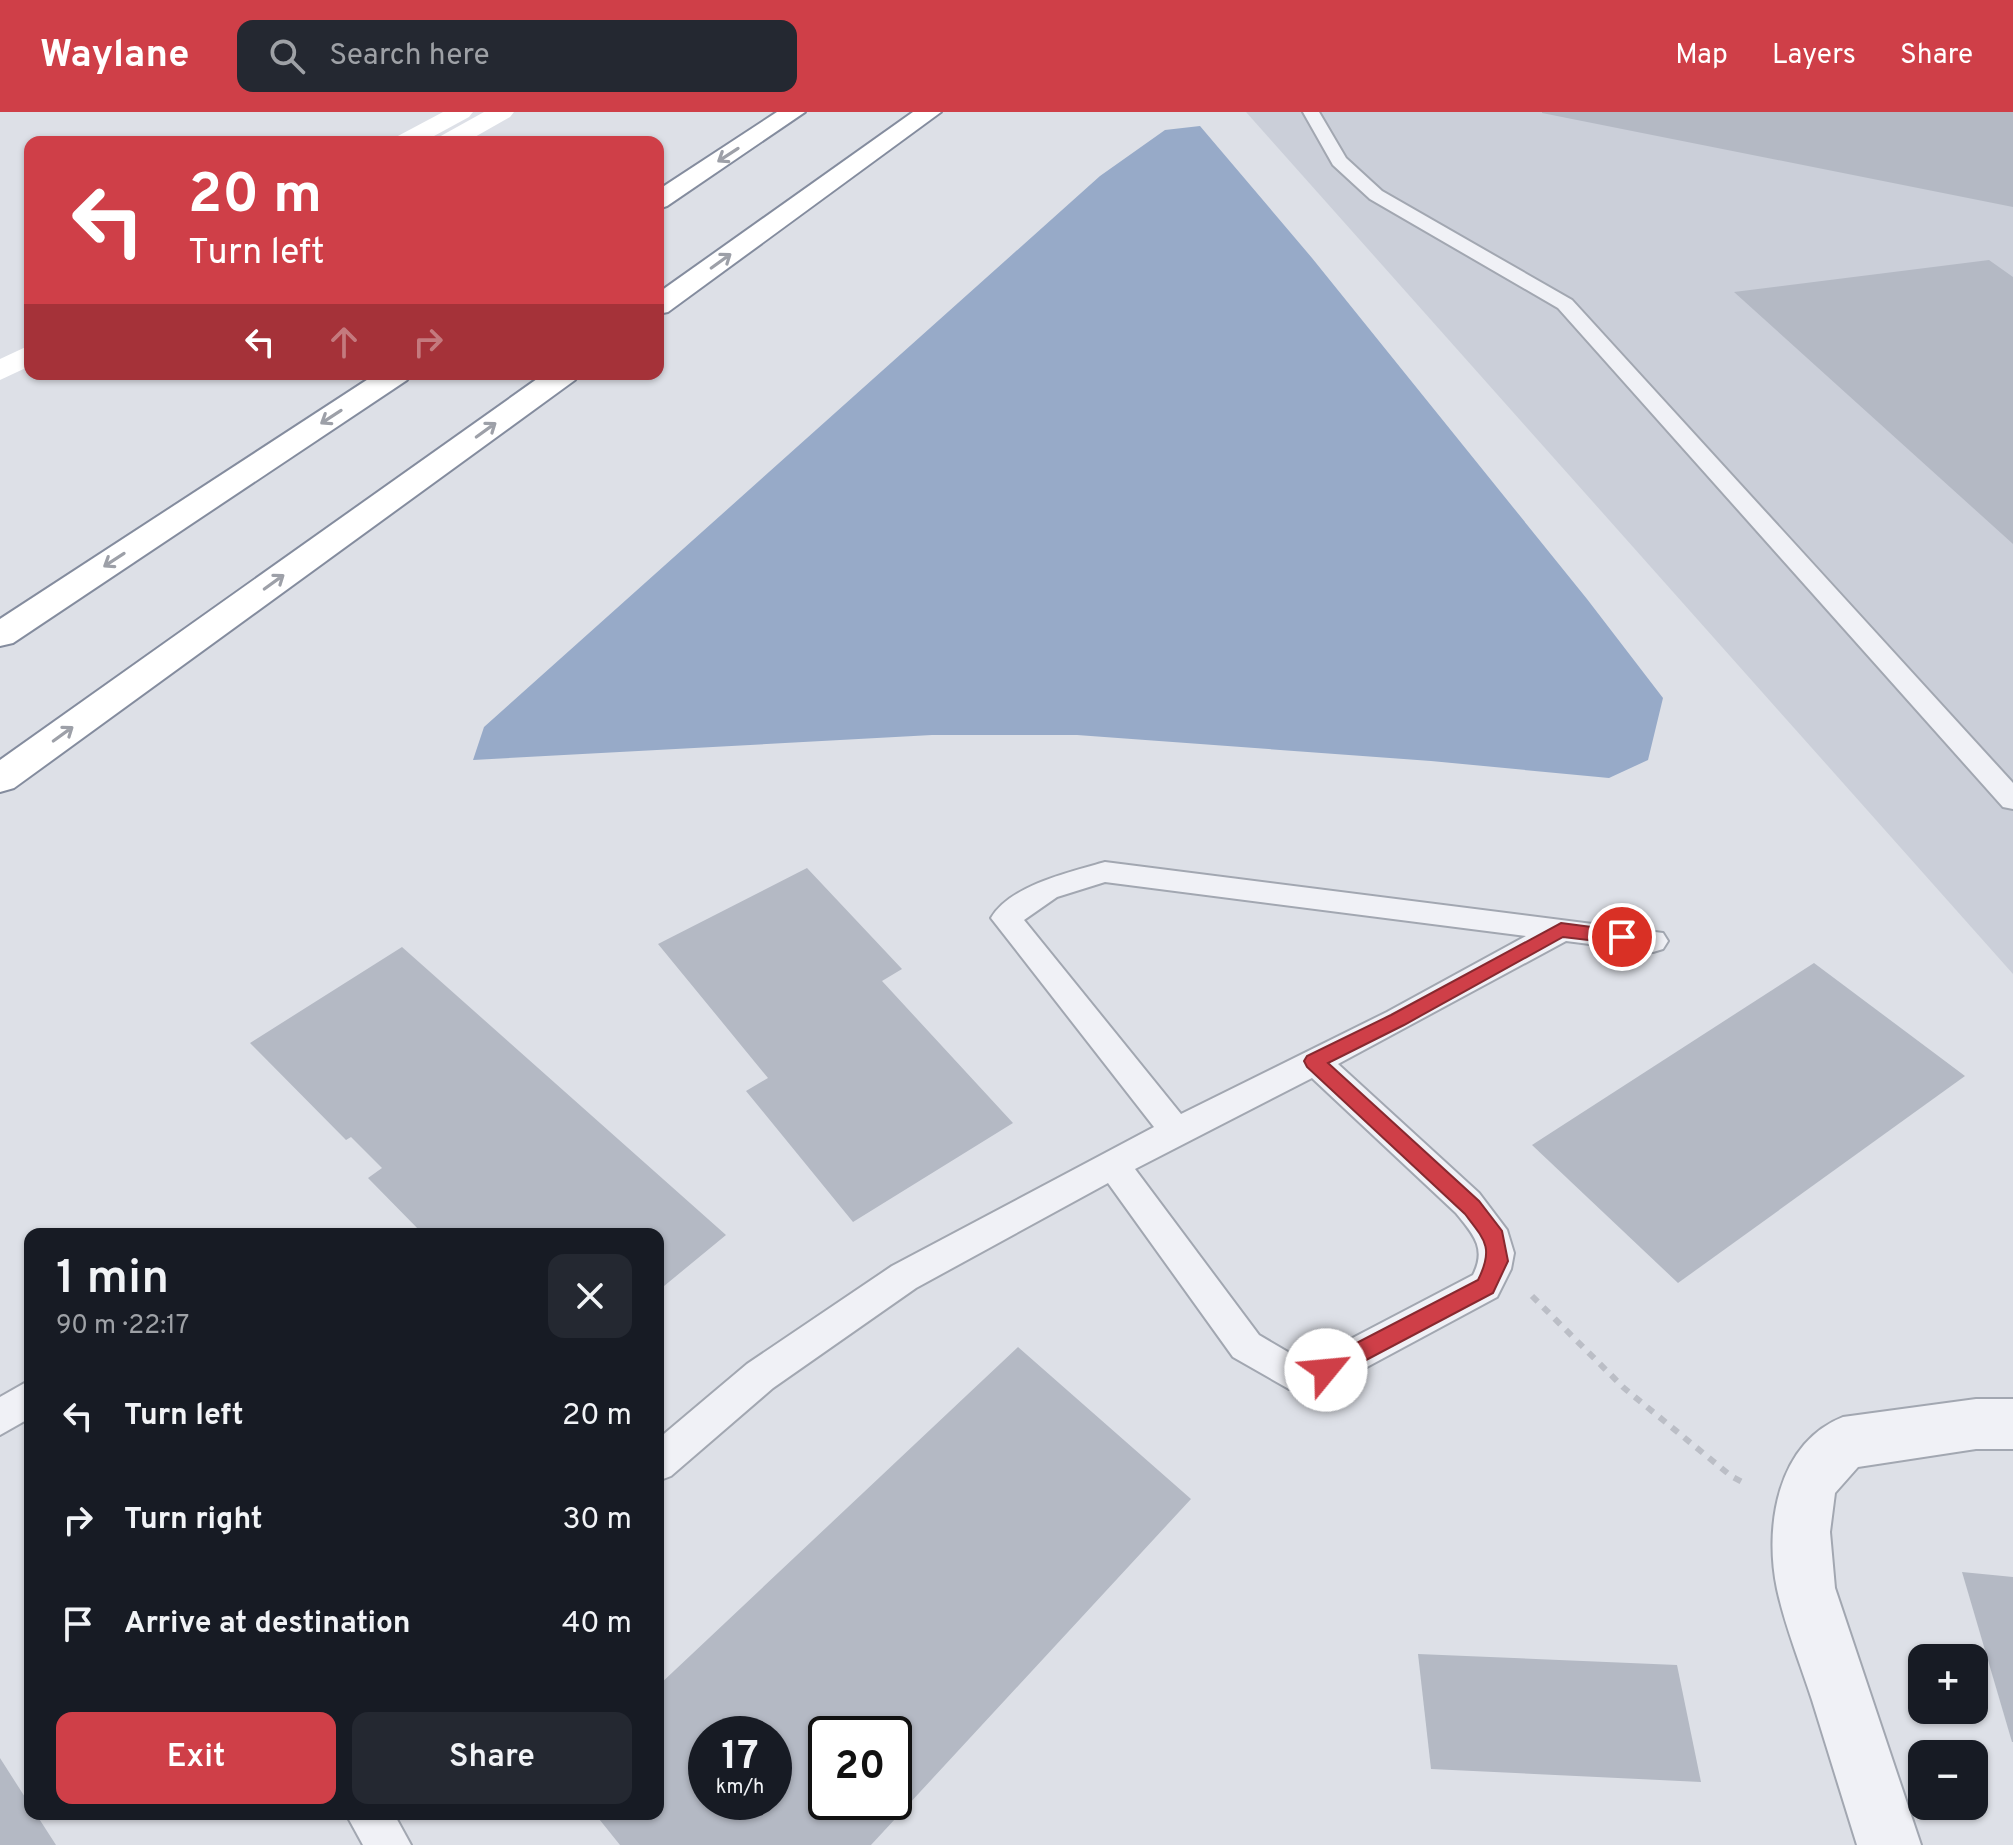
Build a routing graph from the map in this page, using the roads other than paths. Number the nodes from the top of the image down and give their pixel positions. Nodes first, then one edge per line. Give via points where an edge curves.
1 (461, 112) edge
2 (502, 112) edge
3 (793, 112) edge
4 (929, 112) edge
5 (1311, 112) edge
6 (416, 136) edge
7 (459, 136) edge
8 (664, 197) edge
9 (664, 302) edge
10 (24, 357) edge
11 (0, 371) edge
12 (24, 376) edge
13 (387, 380) edge
14 (556, 380) edge
15 (0, 389) edge
16 (0, 635) edge
17 (0, 779) edge
18 (2013, 800) edge
19 (1561, 930) junction
20 (1653, 941) dead end
21 (1314, 1061) junction
22 (1176, 1131) junction
23 (1113, 1164) junction
24 (2013, 1424) edge
25 (664, 1458) edge
26 (372, 1820) edge
27 (389, 1845) edge
28 (1889, 1845) edge

1 - 6 main road
2 - 7 main road
3 -> 8 main road
9 -> 4 main road
5 - 18 lane via 1339,161 1376,195 1565,304
10 - 11 main road
12 - 15 main road
13 -> 16 main road
17 -> 14 main road
19 - 20 lane
19 - 21 lane
19 - 22 lane via 1105,872 1047,890 1006,918
21 - 22 lane
21 - 23 lane via 1472,1208 1495,1237 1498,1261 1485,1286 1326,1370 1289,1372 1246,1346
22 - 23 lane
23 - 25 lane via 904,1277 760,1376
24 - 28 street via 1976,1424 1843,1443 1809,1482 1802,1532 1806,1588
26 - 27 lane

